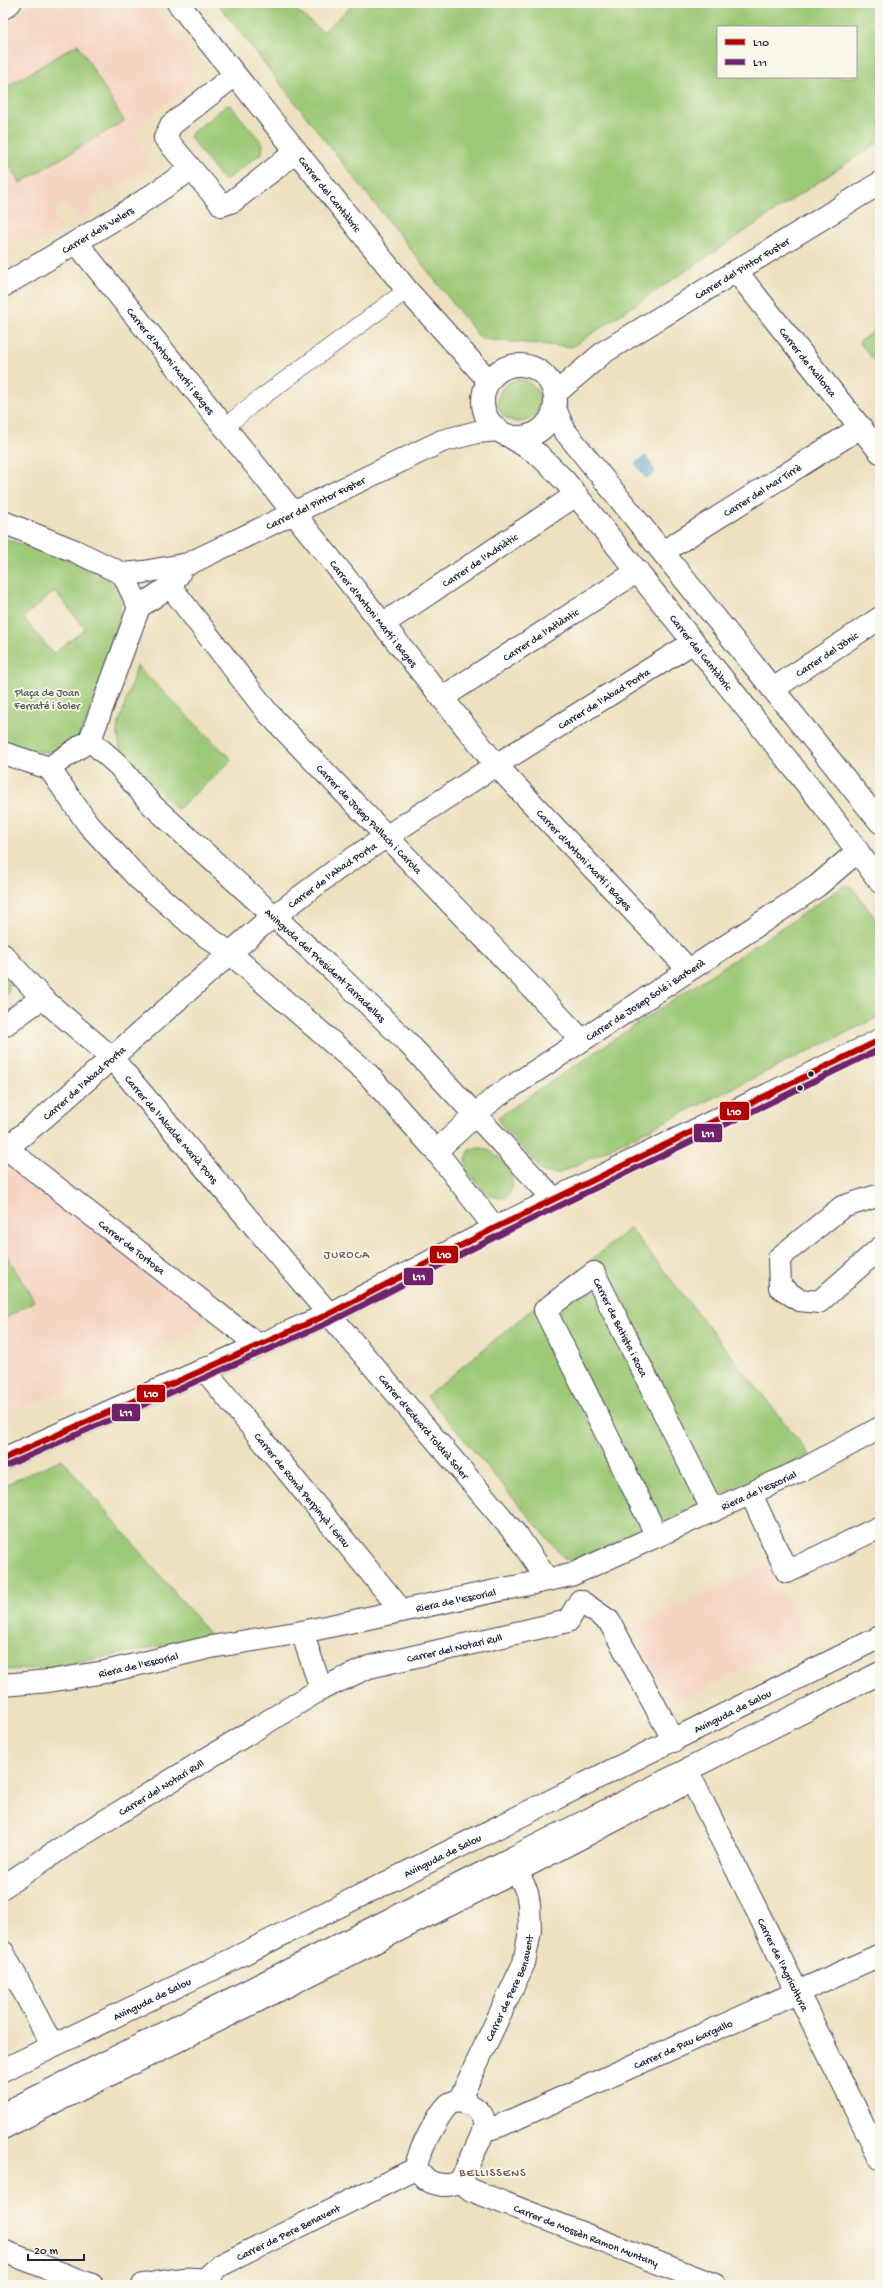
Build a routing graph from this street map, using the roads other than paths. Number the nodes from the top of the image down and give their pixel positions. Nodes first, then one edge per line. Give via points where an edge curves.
1 (10, 3) edge
2 (178, 3) edge
3 (3, 8) edge
4 (235, 75) junction
5 (296, 152) junction
6 (190, 170) junction
7 (880, 183) edge
8 (76, 242) junction
9 (736, 271) junction
10 (3, 286) edge
11 (407, 290) junction
12 (604, 352) junction
13 (543, 373) junction
14 (485, 389) junction
15 (555, 401) junction
16 (861, 427) junction
17 (224, 428) junction
18 (504, 433) junction
19 (442, 441) junction
20 (880, 452) edge
21 (576, 494) junction
22 (291, 512) junction
23 (3, 522) edge
24 (663, 552) junction
25 (188, 564) junction
26 (638, 571) junction
27 (123, 574) junction
28 (170, 586) junction
29 (139, 607) junction
30 (880, 618) edge
31 (383, 624) junction
32 (694, 642) junction
33 (773, 689) junction
34 (443, 697) junction
35 (90, 740) junction
36 (3, 753) edge
37 (496, 765) junction
38 (49, 768) junction
39 (880, 822) edge
40 (387, 836) junction
41 (858, 851) junction
42 (880, 882) edge
43 (273, 917) junction
44 (230, 953) junction
45 (3, 955) edge
46 (688, 969) junction
47 (42, 998) junction
48 (3, 1026) edge
49 (582, 1040) junction
50 (880, 1040) edge
51 (111, 1057) junction
52 (476, 1114) junction
53 (5, 1149) edge
54 (436, 1151) junction
55 (880, 1195) edge
56 (554, 1199) junction
57 (495, 1228) junction
58 (880, 1248) edge
59 (329, 1314) junction
60 (258, 1345) junction
61 (204, 1369) junction
62 (880, 1428) edge
63 (3, 1459) edge
64 (751, 1494) junction
65 (713, 1511) junction
66 (880, 1527) edge
67 (657, 1536) junction
68 (519, 1538) junction
69 (571, 1575) junction
70 (547, 1579) junction
71 (512, 1587) junction
72 (580, 1601) junction
73 (402, 1611) junction
74 (302, 1632) junction
75 (880, 1637) edge
76 (880, 1673) edge
77 (3, 1685) edge
78 (321, 1689) junction
79 (674, 1741) junction
80 (690, 1775) junction
81 (517, 1871) junction
82 (3, 1887) edge
83 (3, 1952) edge
84 (880, 1955) edge
85 (797, 1992) junction
86 (52, 2045) junction
87 (3, 2070) edge
88 (459, 2101) junction
89 (3, 2114) edge
90 (3, 2128) edge
91 (485, 2130) junction
92 (880, 2158) edge
93 (417, 2168) junction
94 (460, 2181) junction
95 (3, 2251) edge
96 (681, 2280) edge
97 (208, 2282) edge
98 (92, 2285) edge
99 (143, 2285) edge
100 (716, 2285) edge

1 - 3 street
2 - 4 street, Carrer del Cantàbric
4 - 5 street, Carrer del Cantàbric
4 - 6 street via 171,125 165,138
5 - 6 street via 233,200 222,205
5 - 11 street, Carrer del Cantàbric
6 - 8 street, Carrer dels Velers
7 - 9 street, Carrer del Pintor Fuster
8 - 10 street, Carrer dels Velers
8 - 17 street, Carrer d'Antoni Martí i Bages
9 - 12 street, Carrer del Pintor Fuster
9 - 16 street, Carrer de Mallorca
11 - 14 street, Carrer del Cantàbric
11 - 17 street
12 - 13 street, Carrer del Pintor Fuster
12 - 15 street, Carrer del Pintor Fuster
13 - 14 street via 536,368 517,364 500,369
13 - 15 street via 552,385
14 - 18 street via 487,418
14 - 19 street, Carrer del Pintor Fuster via 471,416
15 - 18 street via 551,418 539,431 525,437
15 - 24 street via 564,430
16 - 20 street, Carrer de Mallorca
16 - 24 street, Carrer del Mar Tirrè
17 - 22 street, Carrer d'Antoni Martí i Bages
18 - 19 street, Carrer del Pintor Fuster via 477,432
18 - 21 street, Carrer del Cantàbric via 539,455
19 - 22 street, Carrer del Pintor Fuster
21 - 26 street, Carrer del Cantàbric
21 - 31 street, Carrer de l'Adriàtic
22 - 25 street, Carrer del Pintor Fuster
22 - 31 street, Carrer d'Antoni Martí i Bages
23 - 27 street via 75,551
24 - 33 street
25 - 27 street, Carrer del Pintor Fuster
25 - 28 street, Carrer del Pintor Fuster
26 - 32 street, Carrer del Cantàbric
26 - 34 street, Carrer de l'Atlàntic
27 - 29 street
28 - 29 street, Carrer del Pintor Fuster
28 - 40 street, Carrer de Josep Pallach i Carola via 268,713
29 - 35 street
30 - 33 street, Carrer del Jònic
31 - 34 street, Carrer d'Antoni Martí i Bages
32 - 37 street, Carrer de l'Abad Porta
32 - 41 street, Carrer del Cantàbric
33 - 39 street
34 - 37 street, Carrer d'Antoni Martí i Bages
35 - 38 street
35 - 43 street, Avinguda del President Tarradellas via 102,748 151,804
36 - 38 street
37 - 40 street, Carrer de l'Abad Porta
37 - 46 street, Carrer d'Antoni Martí i Bages
38 - 44 street via 88,824 139,879 199,931
40 - 43 street, Carrer de l'Abad Porta
40 - 49 street, Carrer de Josep Pallach i Carola
41 - 42 street, Carrer del Cantàbric
41 - 46 street, Carrer de Josep Solé i Barberà via 817,886
43 - 44 street, Carrer de l'Abad Porta
43 - 52 street, Avinguda del President Tarradellas via 335,972
44 - 51 street, Carrer de l'Abad Porta
44 - 54 street via 366,1072
45 - 47 street, Carrer de l'Alcalde Marià Pons
46 - 49 street, Carrer de Josep Solé i Barberà
47 - 48 street
47 - 51 street, Carrer de l'Alcalde Marià Pons
49 - 52 street, Carrer de Josep Solé i Barberà via 493,1099
50 - 56 street
51 - 53 street, Carrer de l'Abad Porta
51 - 59 street, Carrer de l'Alcalde Marià Pons
52 - 54 street, Carrer de Josep Solé i Barberà
52 - 56 street, Avinguda del President Tarradellas
53 - 60 street, Carrer de Tortosa
54 - 57 street
55 - 58 street via 842,1207 779,1258 780,1287 799,1300 820,1302
56 - 57 street
57 - 59 street
59 - 60 street
59 - 68 street, Carrer d'Eduard Toldrà Soler
60 - 61 street
61 - 63 street
61 - 73 street, Carrer de Romà Perpinyà i Grau
62 - 64 street, Riera de l'Escorial
64 - 65 street, Riera de l'Escorial
64 - 66 street via 787,1572
65 - 67 street, Riera de l'Escorial
65 - 67 street, Carrer de Batista i Roca via 594,1273 545,1310
67 - 69 street, Riera de l'Escorial
68 - 70 street, Carrer d'Eduard Toldrà Soler
68 - 71 street, Carrer d'Eduard Toldrà Soler via 526,1559 521,1579
69 - 70 street, Riera de l'Escorial
69 - 72 street
70 - 71 street, Riera de l'Escorial
71 - 73 street, Riera de l'Escorial
72 - 78 street, Carrer del Notari Rull via 568,1621 369,1667
72 - 79 street via 609,1620
73 - 74 street, Riera de l'Escorial
74 - 77 street, Riera de l'Escorial via 211,1647 105,1672
74 - 78 street
75 - 79 street, Avinguda de Salou
76 - 80 street
78 - 82 street, Carrer del Notari Rull via 69,1843
79 - 86 street, Avinguda de Salou via 223,1964
80 - 81 street
80 - 85 street, Carrer de l'Agricultura
80 - 89 street
81 - 88 street, Carrer de Pere Benavent via 527,1892 528,1904 530,1931 524,1963
81 - 90 street
83 - 86 street
84 - 85 street, Carrer de Pau Gargallo
85 - 91 street, Carrer de Pau Gargallo via 499,2126
85 - 92 street, Carrer de l'Agricultura
86 - 87 street, Avinguda de Salou
88 - 91 street via 479,2110
88 - 93 street via 449,2104 441,2113 418,2159
91 - 94 street
93 - 94 street via 426,2179 436,2184 449,2185
93 - 97 street, Carrer de Pere Benavent via 220,2266
94 - 96 street, Carrer de Mossèn Ramon Muntany via 471,2190
95 - 98 street
96 - 100 street, Carrer de Mossèn Ramon Muntany
97 - 99 street, Carrer de Pere Benavent via 193,2278

